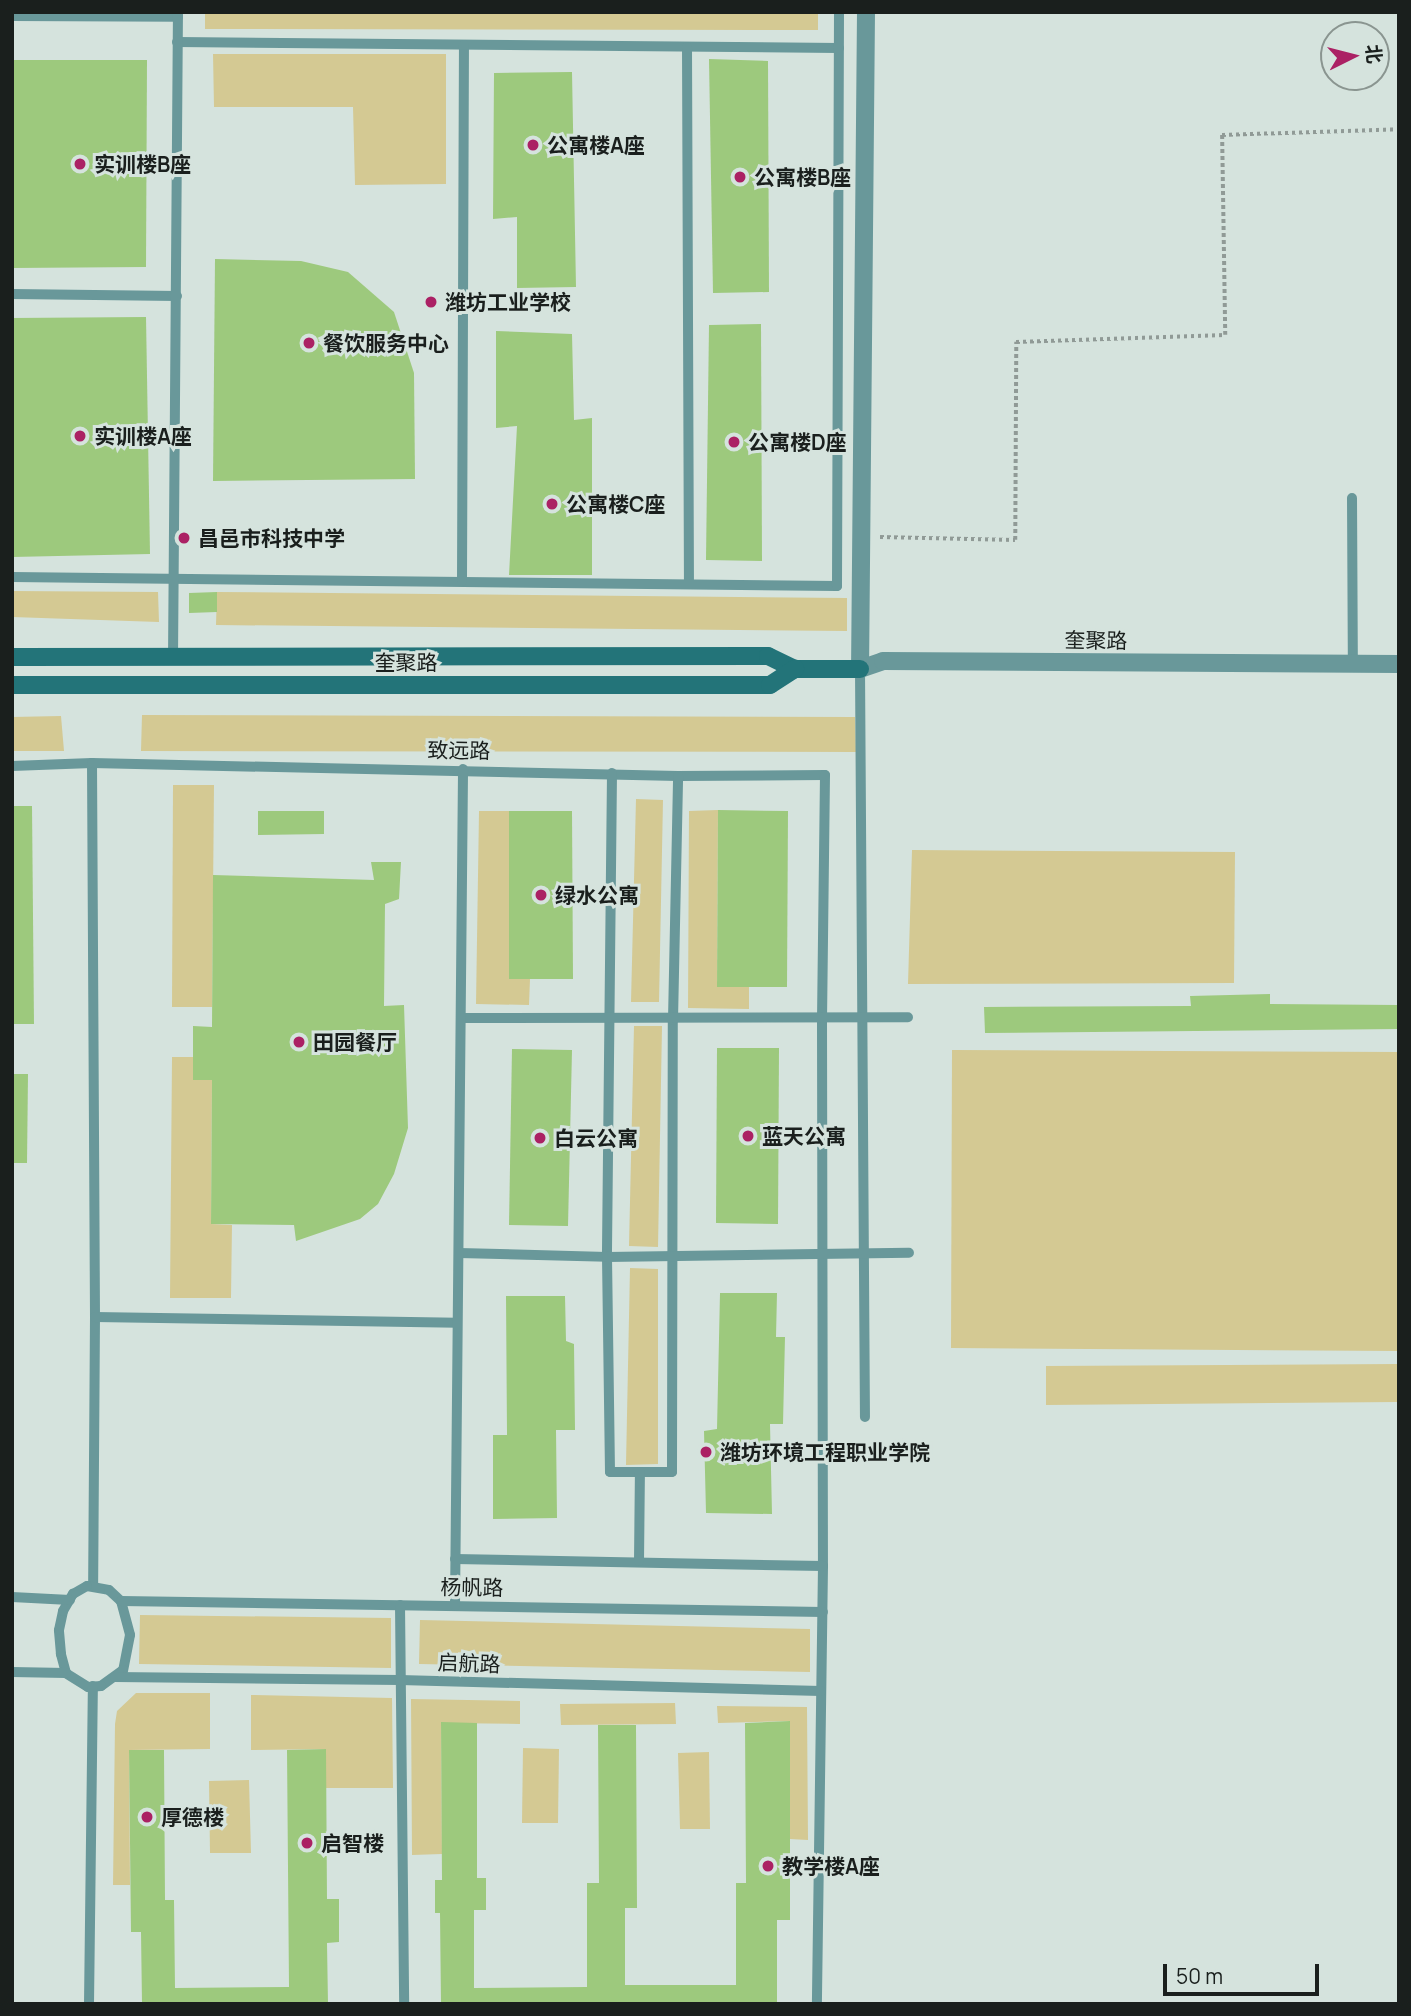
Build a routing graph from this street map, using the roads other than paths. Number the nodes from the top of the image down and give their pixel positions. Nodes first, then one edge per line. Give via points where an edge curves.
1 (839, 12) edge
2 (866, 12) edge
3 (178, 15) edge
4 (12, 16) edge
5 (177, 42) junction
6 (464, 45) junction
7 (687, 47) junction
8 (839, 48) junction
9 (12, 293) edge
10 (177, 296) junction
11 (1352, 498) dead end
12 (12, 577) edge
13 (175, 577) junction
14 (462, 581) junction
15 (689, 583) junction
16 (12, 657) edge
17 (173, 659) junction
18 (1399, 664) edge
19 (1353, 665) junction
20 (860, 669) junction
21 (795, 670) junction
22 (12, 685) edge
23 (92, 763) junction
24 (12, 766) edge
25 (463, 769) junction
26 (612, 774) junction
27 (678, 776) junction
28 (908, 1017) dead end
29 (463, 1018) junction
30 (862, 1018) junction
31 (610, 1019) junction
32 (821, 1019) junction
33 (673, 1020) junction
34 (458, 1253) junction
35 (822, 1253) junction
36 (863, 1253) junction
37 (909, 1253) dead end
38 (672, 1255) junction
39 (607, 1256) junction
40 (95, 1317) junction
41 (457, 1323) junction
42 (866, 1418) dead end
43 (640, 1472) junction
44 (455, 1559) junction
45 (639, 1561) junction
46 (823, 1566) junction
47 (93, 1586) junction
48 (12, 1597) edge
49 (70, 1600) junction
50 (121, 1601) junction
51 (400, 1605) junction
52 (455, 1606) junction
53 (822, 1612) junction
54 (12, 1672) edge
55 (65, 1673) junction
56 (115, 1676) junction
57 (400, 1680) junction
58 (93, 1686) junction
59 (821, 1691) junction
60 (89, 2004) edge
61 (404, 2004) edge
62 (817, 2004) edge

1 - 8 lane
2 - 20 street
3 - 4 lane
3 - 5 lane
5 - 6 lane
5 - 10 lane
6 - 7 lane
6 - 14 lane
7 - 8 lane
7 - 15 lane
8 - 15 lane via 837,586
9 - 10 lane
10 - 13 lane
11 - 19 lane
12 - 13 lane
13 - 14 lane
13 - 17 lane
14 - 15 lane
16 - 17 street, 奎聚路
17 - 21 street, 奎聚路 via 768,656
18 - 19 street, 奎聚路
19 - 20 street, 奎聚路 via 883,661
20 - 21 street, 奎聚路
20 - 30 lane
21 - 22 street, 奎聚路 via 770,685
23 - 24 lane, 致远路
23 - 25 lane, 致远路
23 - 40 lane
25 - 26 lane, 致远路
25 - 29 lane
26 - 27 lane, 致远路
26 - 31 lane
27 - 32 lane, 致远路 via 825,775
27 - 33 lane
28 - 30 lane
29 - 31 lane
29 - 34 lane
30 - 32 lane
30 - 36 lane
31 - 33 lane
31 - 39 lane
32 - 33 lane
32 - 35 lane
33 - 38 lane
34 - 39 lane
34 - 41 lane
35 - 36 lane
35 - 38 lane
35 - 46 lane
36 - 37 lane
36 - 42 lane
38 - 39 lane
38 - 43 lane via 671,1472
39 - 43 lane via 610,1472
40 - 41 lane
40 - 47 lane
41 - 44 lane
43 - 45 lane
44 - 45 lane
44 - 52 lane
45 - 46 lane
46 - 53 lane
47 - 49 lane via 86,1586
47 - 50 lane via 109,1590
48 - 49 lane
49 - 55 lane via 59,1630
50 - 51 lane, 杨帆路
50 - 56 lane via 130,1646 123,1670
51 - 52 lane, 杨帆路
51 - 57 lane
52 - 53 lane, 杨帆路
53 - 59 lane
54 - 55 lane
55 - 58 lane
56 - 57 lane, 启航路
56 - 58 lane
57 - 59 lane, 启航路
57 - 61 lane
58 - 60 lane
59 - 62 lane

